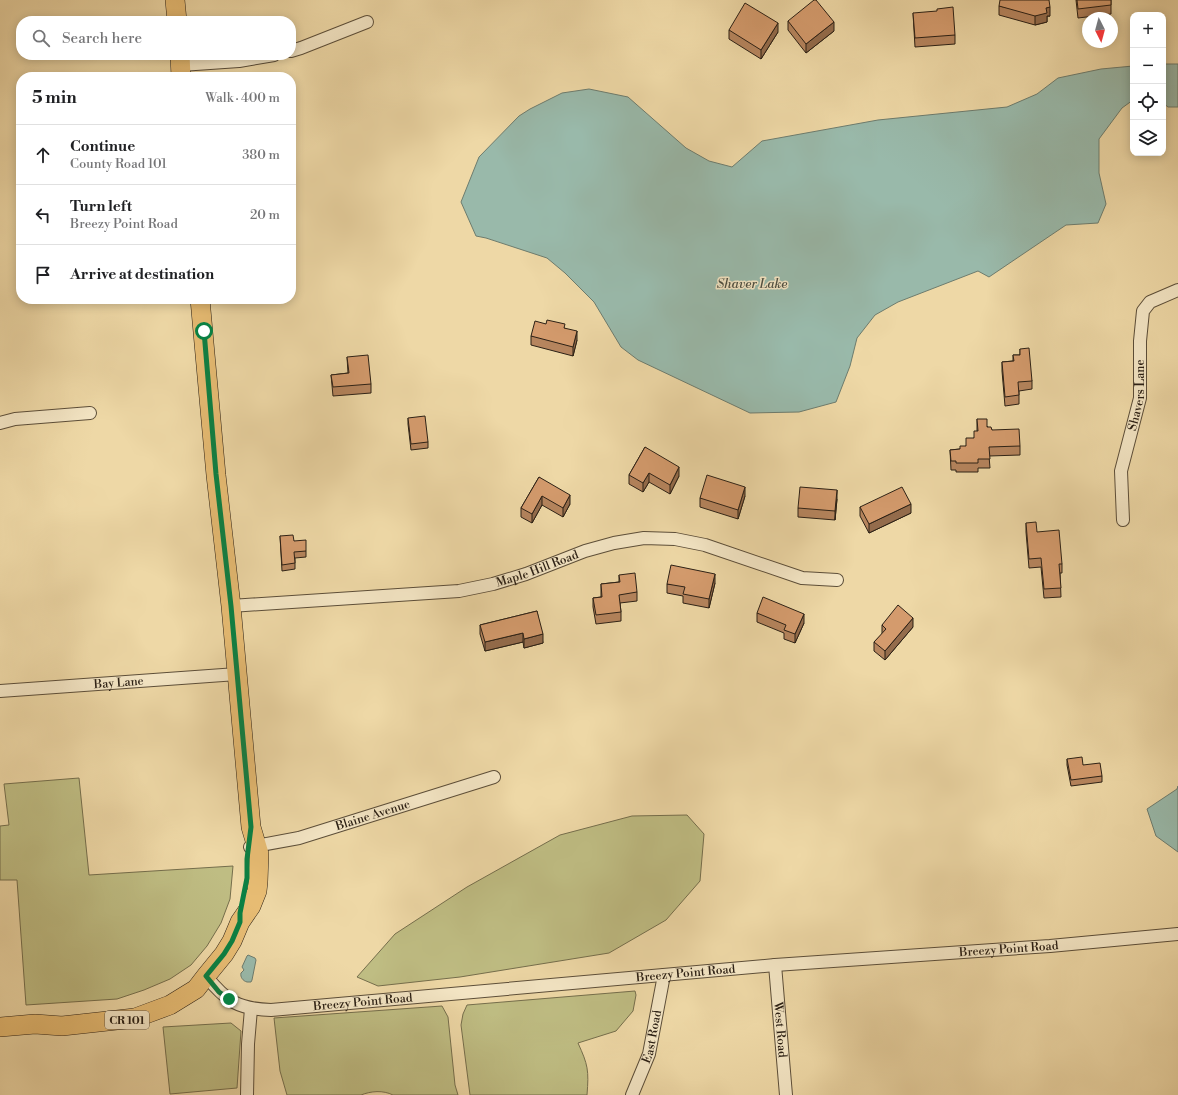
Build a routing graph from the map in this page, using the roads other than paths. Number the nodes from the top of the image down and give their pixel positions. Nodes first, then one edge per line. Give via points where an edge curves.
1 (175, 0) edge
2 (177, 16) edge
3 (366, 22) dead end
4 (296, 49) edge
5 (245, 60) edge
6 (181, 66) edge
7 (1178, 290) edge
8 (200, 304) edge
9 (90, 413) dead end
10 (0, 423) edge
11 (1123, 520) dead end
12 (837, 580) dead end
13 (231, 606) junction
14 (237, 674) junction
15 (0, 691) edge
16 (494, 777) dead end
17 (253, 847) junction
18 (1178, 934) edge
19 (775, 965) junction
20 (664, 975) junction
21 (206, 976) junction
22 (251, 1009) junction
23 (0, 1027) edge
24 (246, 1095) edge
25 (632, 1095) edge
26 (786, 1095) edge

1 - 2 main road
3 - 4 street
5 - 6 street
7 - 11 street, Shavers Lane via 1150,302 1143,311 1140,398 1121,471
8 - 13 main road, CR 101
9 - 10 street via 14,419
12 - 13 street, Maple Hill Road via 802,578 705,544 644,538 585,551 526,574 459,591
13 - 14 main road, CR 101
14 - 15 street, Bay Lane
14 - 17 main road, CR 101
16 - 17 street, Blaine Avenue via 299,838
17 - 21 main road, CR 101 via 240,922 224,954
18 - 19 street, Breezy Point Road via 1043,947
19 - 20 street, Breezy Point Road
19 - 26 street, West Road
20 - 22 street, Breezy Point Road via 272,1010
20 - 25 street, East Road via 649,1054
21 - 22 street, Breezy Point Road via 219,992 233,1002
21 - 23 main road, CR 101 via 196,990 182,999 140,1017 62,1026 35,1024
22 - 24 street

